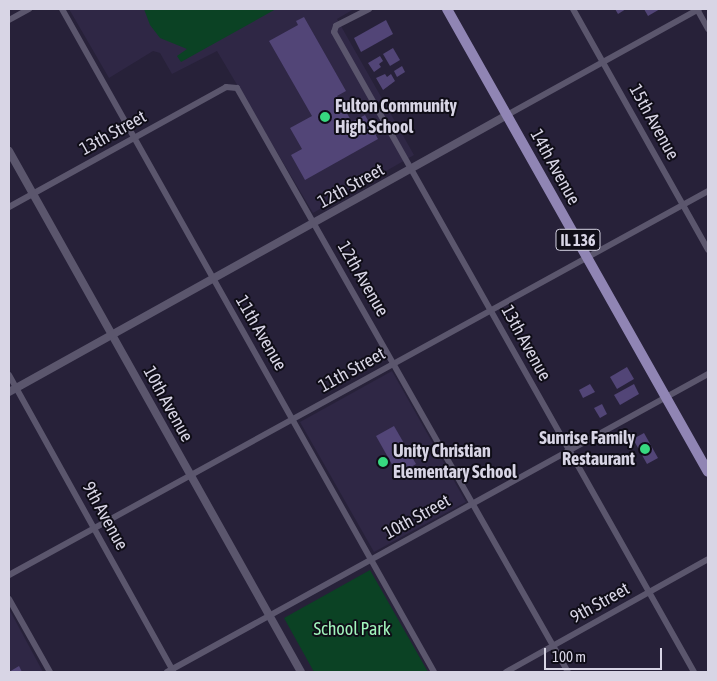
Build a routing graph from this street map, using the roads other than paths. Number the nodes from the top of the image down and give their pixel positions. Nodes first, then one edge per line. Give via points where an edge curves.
1 (30, 9) edge
2 (62, 9) edge
3 (369, 9) edge
4 (447, 9) edge
5 (573, 9) edge
6 (698, 9) edge
7 (9, 20) edge
8 (708, 29) edge
9 (604, 62) junction
10 (232, 86) joint
11 (507, 115) junction
12 (134, 138) junction
13 (9, 151) edge
14 (411, 169) junction
15 (708, 191) edge
16 (33, 194) junction
17 (683, 205) junction
18 (9, 207) edge
19 (314, 223) junction
20 (708, 250) edge
21 (588, 258) junction
22 (213, 278) junction
23 (490, 311) junction
24 (112, 334) junction
25 (394, 364) junction
26 (708, 374) edge
27 (9, 375) edge
28 (12, 390) edge
29 (666, 397) junction
30 (294, 419) junction
31 (569, 451) junction
32 (708, 472) edge
33 (191, 476) junction
34 (473, 503) junction
35 (95, 529) junction
36 (371, 559) junction
37 (708, 560) edge
38 (9, 575) edge
39 (650, 593) junction
40 (9, 599) edge
41 (269, 615) junction
42 (554, 646) junction
43 (171, 671) edge
44 (50, 672) edge
45 (302, 672) edge
46 (434, 672) edge
47 (506, 672) edge
48 (568, 672) edge
49 (694, 672) edge

1 - 7 street
2 - 12 street, 11th Avenue
3 - 14 street, 13th Avenue via 334,28
4 - 11 main road, 14th Avenue / IL 136
5 - 9 street, 15th Avenue
6 - 8 street
6 - 9 street, 12th Street
9 - 11 street, 12th Street
9 - 17 street, 15th Avenue
10 - 12 street, 13th Street
10 - 19 street, 12th Avenue via 237,88
11 - 14 street, 12th Street
11 - 21 main road, 14th Avenue / IL 136
12 - 16 street, 13th Street
12 - 22 street, 11th Avenue
13 - 16 street, 10th Avenue
14 - 19 street, 12th Street
14 - 23 street, 13th Avenue
15 - 17 street, 11th Street
16 - 18 street, 13th Street
16 - 24 street, 10th Avenue
17 - 20 street, 15th Avenue
17 - 21 street, 11th Street
19 - 22 street, 12th Street
19 - 25 street, 12th Avenue
21 - 23 street, 11th Street
21 - 29 main road, 14th Avenue / IL 136
22 - 24 street, 12th Street
22 - 30 street, 11th Avenue
23 - 25 street, 11th Street
23 - 31 street, 13th Avenue
24 - 28 street, 12th Street
24 - 33 street, 10th Avenue
25 - 30 street, 11th Street
25 - 34 street, 12th Avenue
26 - 29 street, 10th Street
27 - 28 street, 9th Avenue
28 - 35 street, 9th Avenue
29 - 31 street, 10th Street
29 - 32 main road, 14th Avenue / IL 136
30 - 33 street, 11th Street
30 - 36 street, 11th Avenue
31 - 34 street, 10th Street
31 - 39 street, 13th Avenue
33 - 35 street, 11th Street
33 - 41 street, 10th Avenue
34 - 36 street, 10th Street
34 - 42 street, 12th Avenue
35 - 38 street, 11th Street
35 - 43 street, 9th Avenue
36 - 41 street, 10th Street
36 - 46 street, 11th Avenue
37 - 39 street, 9th Street
39 - 42 street, 9th Street
39 - 49 street, 13th Avenue
40 - 44 street
41 - 43 street, 10th Street
41 - 45 street, 10th Avenue
42 - 47 street, 9th Street
42 - 48 street, 12th Avenue

